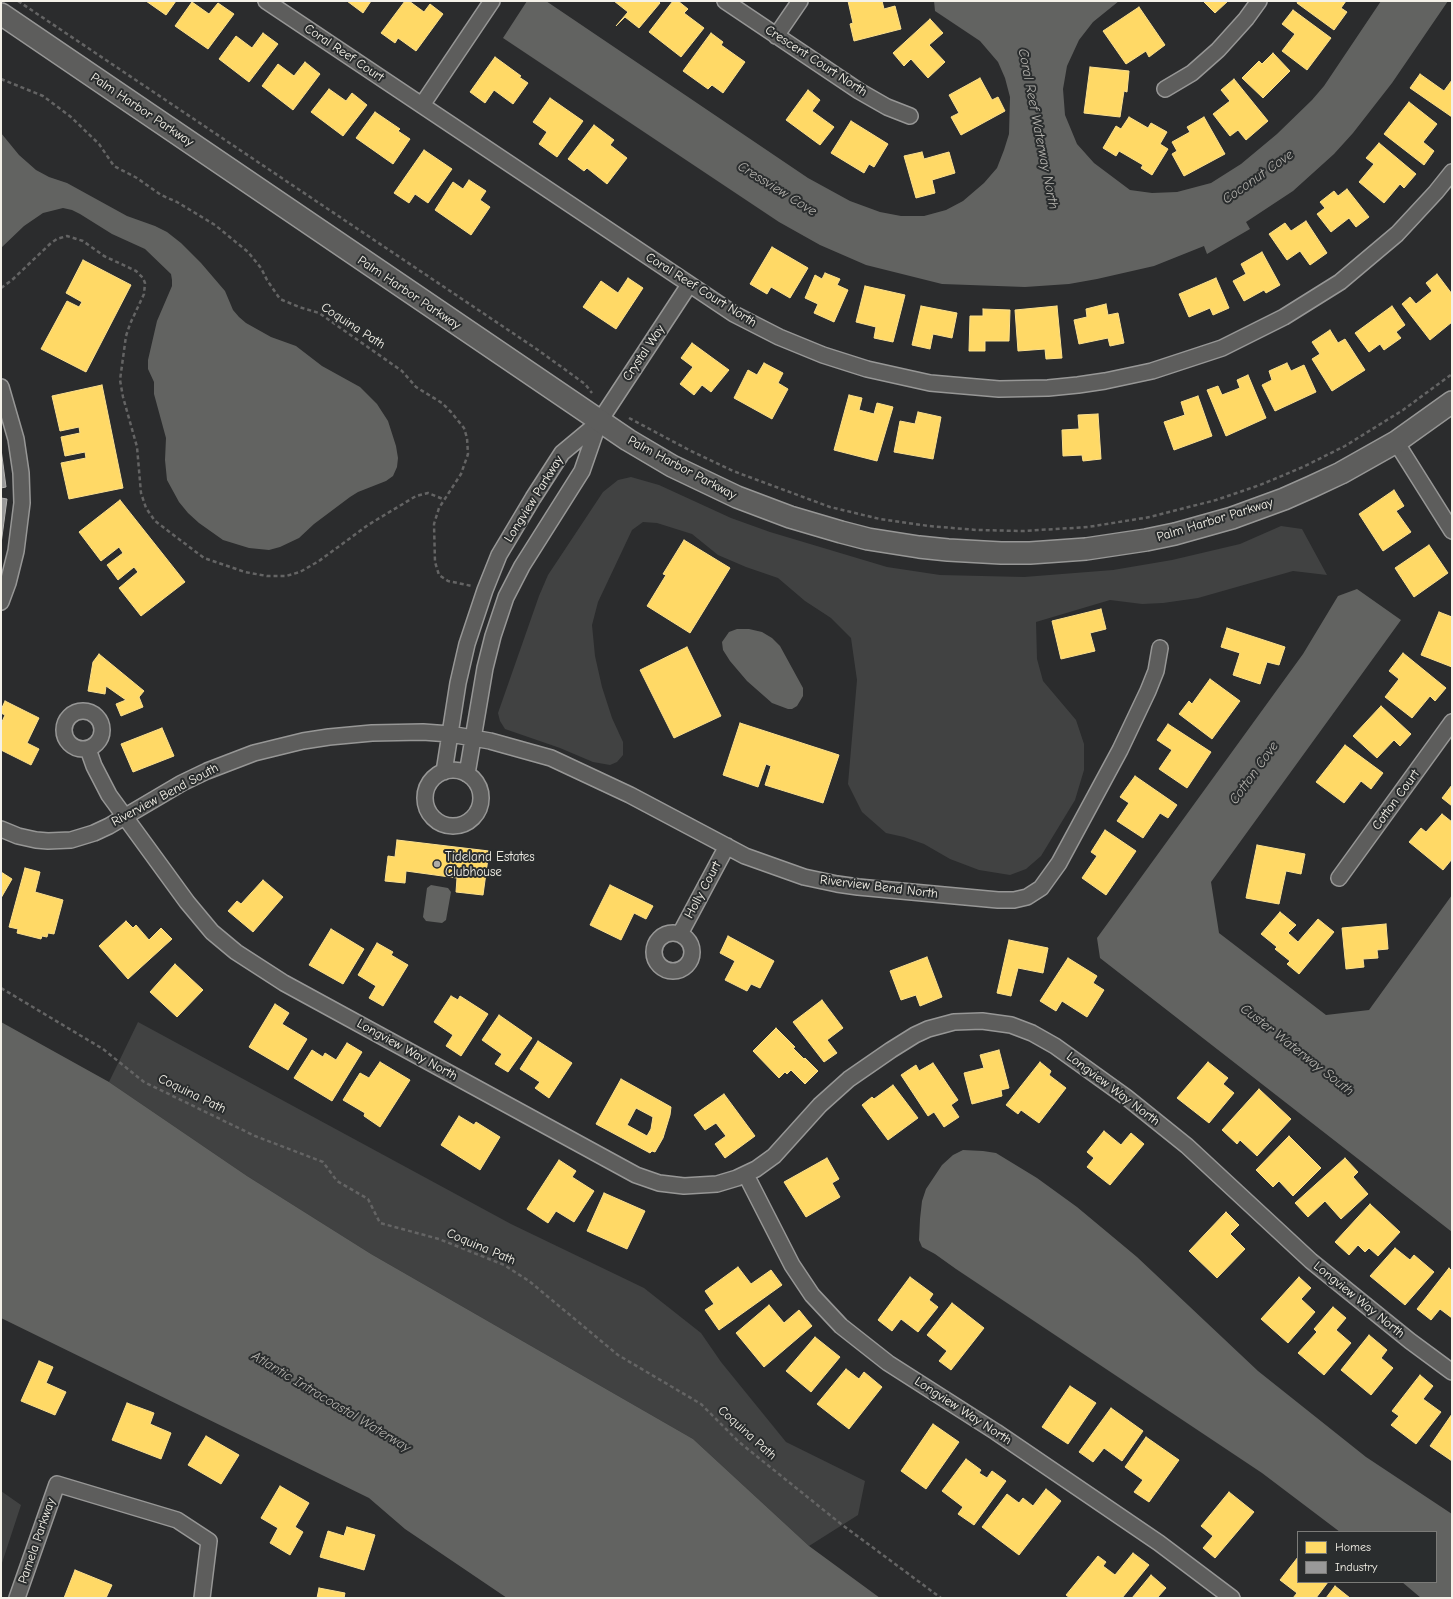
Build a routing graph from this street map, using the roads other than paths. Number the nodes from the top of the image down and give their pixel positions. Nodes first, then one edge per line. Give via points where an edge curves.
1 (266, 1) edge
2 (492, 1) edge
3 (725, 1) edge
4 (800, 1) edge
5 (1259, 1) edge
6 (1, 14) edge
7 (776, 36) junction
8 (1165, 89) dead end
9 (422, 106) junction
10 (910, 116) dead end
11 (1452, 172) edge
12 (689, 285) junction
13 (1, 387) edge
14 (1452, 402) edge
15 (599, 422) junction
16 (1396, 442) junction
17 (533, 498) junction
18 (555, 512) junction
19 (1452, 530) edge
20 (1, 602) edge
21 (1160, 648) dead end
22 (1452, 722) edge
23 (450, 734) junction
24 (473, 737) junction
25 (88, 749) dead end
26 (444, 772) junction
27 (467, 774) junction
28 (125, 817) junction
29 (1, 829) edge
30 (727, 846) junction
31 (1339, 878) dead end
32 (680, 934) dead end
33 (746, 1175) junction
34 (1452, 1372) edge
35 (17, 1598) edge
36 (202, 1598) edge
37 (1232, 1598) edge

1 - 9 street, Coral Reef Court
2 - 9 street
3 - 7 street, Crescent Court North
4 - 7 street
5 - 8 street via 1218,50 1192,73
6 - 15 street, Palm Harbor Parkway
7 - 10 street, Crescent Court North via 871,98
9 - 12 street, Coral Reef Court North
11 - 12 street, Coral Reef Court North via 1417,213 1378,251 1340,282 1305,305 1222,348 1168,366 1105,381 1048,388 999,389 953,386 888,375 823,355 779,337 734,314
12 - 15 street, Crystal Way
13 - 20 street via 16,439 22,503 16,551
14 - 16 street, Palm Harbor Parkway
15 - 16 street, Palm Harbor Parkway via 654,456 710,485 790,517 881,541 948,550 1001,552 1060,551 1114,546 1204,526 1284,499 1341,473
15 - 17 street, Longview Parkway via 562,453
15 - 18 street, Longview Parkway via 582,471
16 - 19 street
17 - 18 street
17 - 23 street, Longview Parkway via 500,555 485,590 467,644
18 - 24 street, Longview Parkway via 506,597 485,668
21 - 30 street, Riverview Bend North via 1156,671 1120,750 1063,856 1041,888 1027,897 998,900 837,884 788,872 745,856
22 - 31 street, Cotton Court
23 - 24 street, Riverview Bend South
23 - 26 street, Longview Parkway
23 - 28 street, Riverview Bend South via 350,734 276,747 207,771
24 - 27 street, Longview Parkway
24 - 30 street, Riverview Bend North via 536,753 567,765
25 - 28 street, Longview Way North via 104,788
26 - 27 street via 452,770
26 - 27 street via 430,783 425,800 432,816 447,826 465,824 478,811 481,802 480,789
28 - 29 street, Riverview Bend South via 94,833 71,840 48,841 27,838
28 - 33 street, Longview Way North via 204,924 236,952 273,976 643,1178 672,1186 695,1186
30 - 32 street, Holly Court
33 - 34 street, Longview Way North via 774,1156 820,1105 849,1079 915,1036 928,1029 954,1022 982,1021 1011,1025 1055,1046 1126,1097 1187,1146 1311,1261
33 - 37 street, Longview Way North via 792,1265 812,1295 841,1326 883,1359 1003,1436
35 - 36 street, Pamela Parkway via 57,1484 177,1520 209,1541

